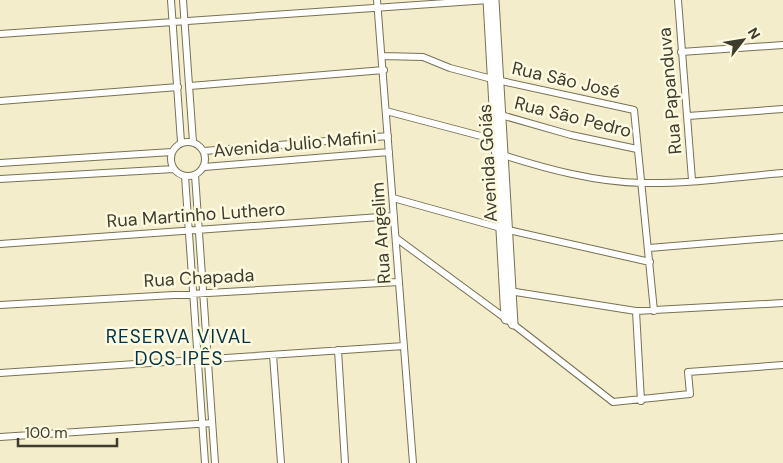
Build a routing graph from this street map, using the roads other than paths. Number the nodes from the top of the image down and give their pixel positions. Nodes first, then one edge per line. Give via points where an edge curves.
1 (171, 0) edge
2 (183, 0) edge
3 (489, 0) edge
4 (494, 0) edge
5 (678, 0) edge
6 (378, 3) edge
7 (184, 20) junction
8 (173, 21) junction
9 (0, 34) edge
10 (783, 45) edge
11 (681, 52) junction
12 (382, 56) junction
13 (384, 70) junction
14 (496, 79) junction
15 (190, 86) junction
16 (178, 87) junction
17 (0, 101) edge
18 (783, 109) edge
19 (386, 111) junction
20 (501, 115) junction
21 (688, 116) junction
22 (388, 136) junction
23 (496, 140) junction
24 (181, 142) junction
25 (193, 142) junction
26 (637, 149) junction
27 (204, 151) junction
28 (172, 152) junction
29 (389, 152) junction
30 (503, 155) junction
31 (0, 163) edge
32 (204, 167) junction
33 (174, 169) junction
34 (783, 173) edge
35 (195, 175) junction
36 (185, 176) junction
37 (0, 179) edge
38 (692, 180) junction
39 (641, 183) junction
40 (393, 198) junction
41 (394, 216) junction
42 (504, 229) junction
43 (199, 230) junction
44 (189, 231) junction
45 (783, 237) edge
46 (396, 238) junction
47 (0, 244) edge
48 (649, 248) junction
49 (650, 262) junction
50 (399, 282) junction
51 (508, 291) junction
52 (203, 293) junction
53 (193, 294) junction
54 (783, 303) edge
55 (0, 305) edge
56 (636, 311) junction
57 (654, 311) junction
58 (510, 322) junction
59 (404, 346) junction
60 (338, 350) junction
61 (273, 355) junction
62 (208, 359) junction
63 (198, 360) junction
64 (783, 366) edge
65 (0, 374) edge
66 (642, 401) junction
67 (212, 423) junction
68 (202, 424) junction
69 (0, 437) edge
70 (205, 463) edge
71 (215, 463) edge
72 (281, 463) edge
73 (345, 463) edge
74 (413, 463) edge

1 - 8 street
2 - 7 street
3 - 6 street
3 - 14 street, Avenida Goiás
4 - 14 street, Avenida Goiás
5 - 11 street, Rua Papanduva
6 - 7 street
6 - 12 street, Rua Angelim
7 - 8 street
7 - 15 street
8 - 9 street
8 - 16 street
10 - 11 street
11 - 21 street, Rua Papanduva
12 - 13 street, Rua Angelim
12 - 14 street, Rua São José via 423,57 450,68
13 - 15 street
13 - 19 street, Rua Angelim
14 - 20 street, Avenida Goiás
14 - 23 street, Avenida Goiás
14 - 26 street, Rua São José via 634,110
15 - 25 street
16 - 17 street
16 - 24 street
18 - 21 street
19 - 22 street, Rua Angelim
19 - 23 street
20 - 26 street, Rua São Pedro
20 - 30 street, Avenida Goiás
21 - 38 street, Rua Papanduva
22 - 27 street, Avenida Julio Mafini
22 - 29 street, Rua Angelim
23 - 42 street, Avenida Goiás
24 - 25 street
24 - 28 street
25 - 27 street
26 - 39 street
27 - 32 street
28 - 31 street
28 - 33 street
29 - 32 street, Avenida Julio Mafini
29 - 40 street, Rua Angelim
30 - 39 street via 603,179
30 - 42 street, Avenida Goiás
32 - 35 street
33 - 36 street
33 - 37 street
34 - 38 street
35 - 36 street
35 - 43 street
36 - 44 street
38 - 39 street
39 - 48 street
40 - 41 street, Rua Angelim
40 - 42 street
41 - 43 street, Rua Martinho Luthero
41 - 46 street, Rua Angelim
42 - 49 street
42 - 51 street, Avenida Goiás
43 - 44 street, Rua Martinho Luthero
43 - 52 street
44 - 47 street, Rua Martinho Luthero
44 - 53 street
45 - 48 street
46 - 50 street, Rua Angelim
46 - 58 street
48 - 49 street
49 - 57 street
50 - 52 street, Rua Chapada
50 - 59 street, Rua Angelim
51 - 56 street
51 - 58 street, Avenida Goiás
52 - 53 street, Rua Chapada
52 - 62 street
53 - 55 street, Rua Chapada
53 - 63 street
54 - 57 street
56 - 57 street
56 - 66 street
58 - 66 street via 613,402
59 - 60 street
59 - 74 street, Rua Angelim
60 - 61 street
60 - 73 street
61 - 62 street
61 - 72 street
62 - 63 street
62 - 67 street
63 - 65 street
63 - 68 street
64 - 66 street via 688,372 690,394
67 - 68 street
67 - 71 street
68 - 69 street
68 - 70 street

